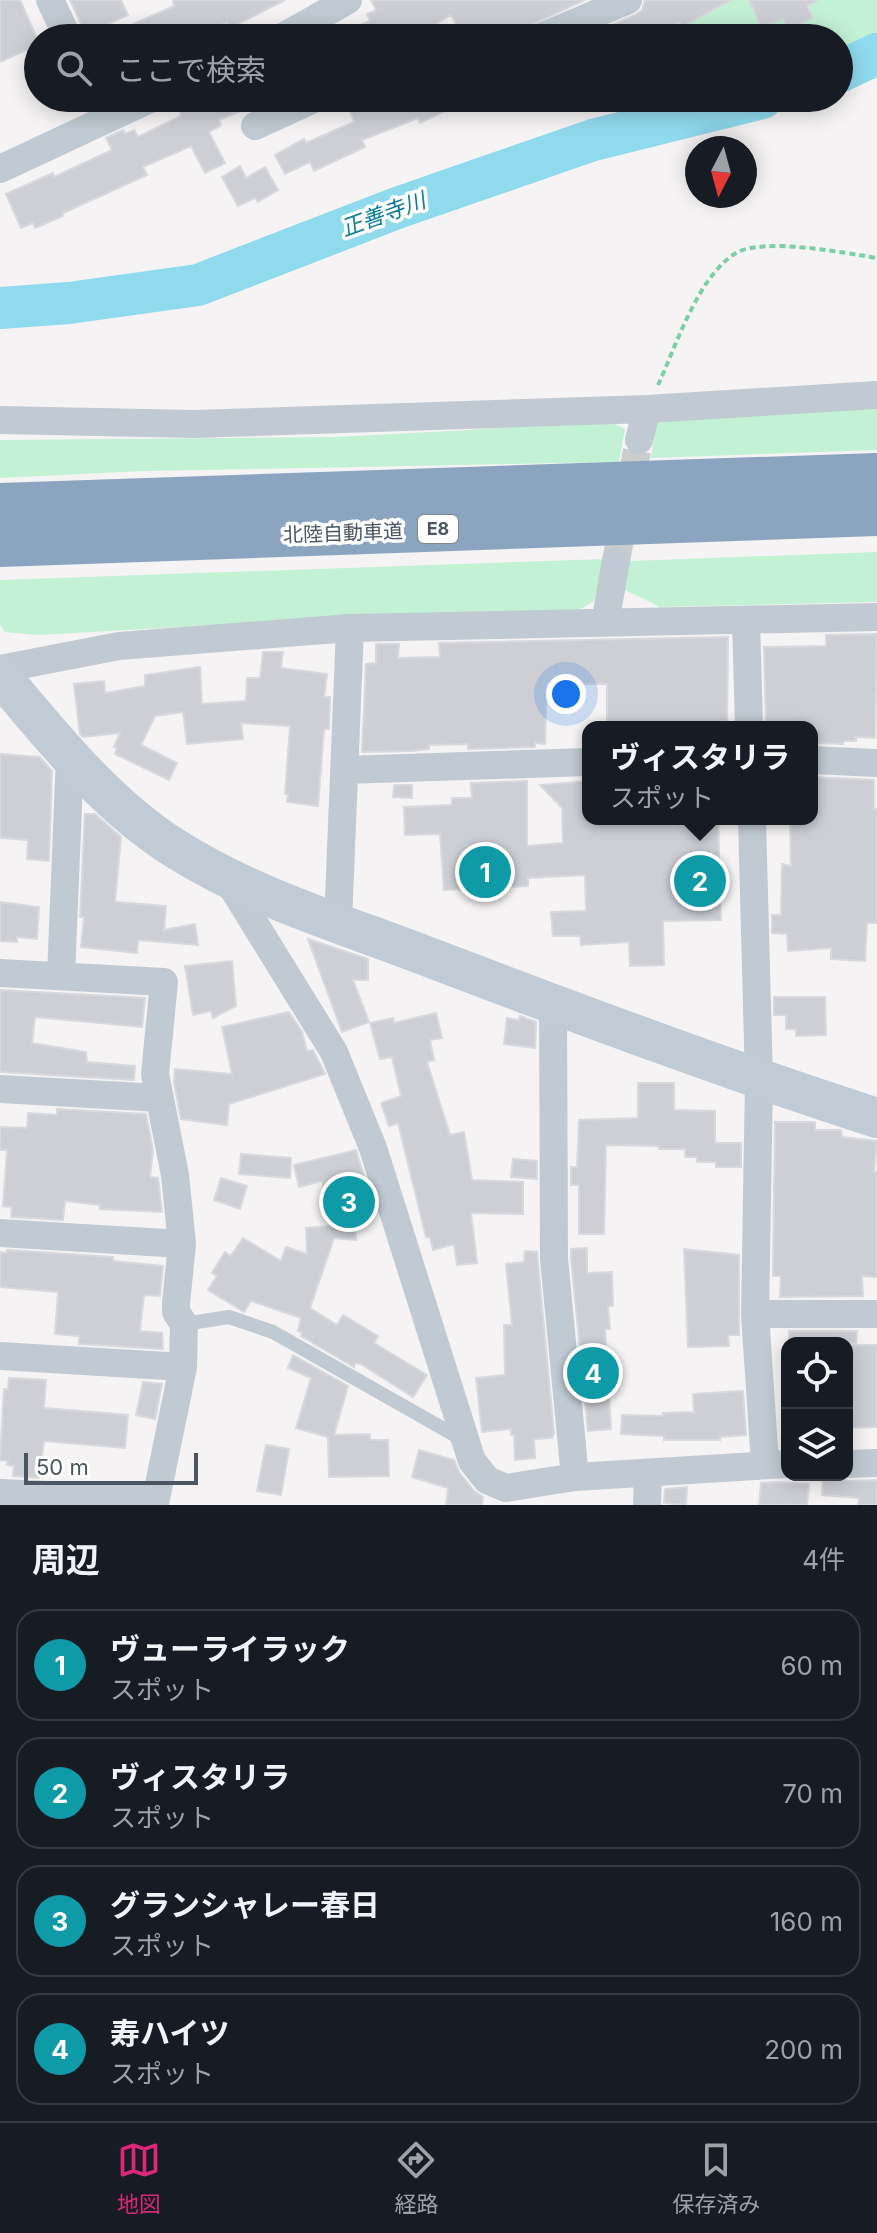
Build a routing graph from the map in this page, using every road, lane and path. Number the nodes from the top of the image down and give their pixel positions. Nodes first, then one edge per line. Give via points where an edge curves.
1 (50, 0) edge
2 (348, 0) edge
3 (628, 0) edge
4 (61, 24) edge
5 (306, 24) edge
6 (572, 24) edge
7 (95, 112) edge
8 (282, 112) edge
9 (255, 126) dead end
10 (0, 169) edge
11 (877, 258) edge
12 (877, 395) edge
13 (647, 409) junction
14 (0, 420) edge
15 (639, 440) tunnel mouth
16 (877, 475) edge
17 (0, 505) edge
18 (877, 514) edge
19 (0, 545) edge
20 (616, 561) tunnel mouth
21 (877, 617) edge
22 (746, 620) junction
23 (605, 623) junction
24 (350, 628) junction
25 (0, 669) edge
26 (0, 675) edge
27 (749, 721) edge
28 (70, 757) junction
29 (818, 760) edge
30 (582, 762) edge
31 (877, 763) edge
32 (344, 770) junction
33 (752, 825) edge
34 (227, 878) junction
35 (338, 923) junction
36 (0, 973) edge
37 (61, 976) junction
38 (553, 1005) junction
39 (759, 1080) junction
40 (0, 1089) edge
41 (160, 1098) junction
42 (877, 1118) edge
43 (0, 1233) edge
44 (182, 1244) junction
45 (755, 1314) junction
46 (877, 1314) edge
47 (184, 1324) junction
48 (0, 1356) edge
49 (183, 1367) junction
50 (466, 1441) junction
51 (877, 1463) edge
52 (776, 1464) edge
53 (853, 1464) edge
54 (648, 1473) junction
55 (575, 1477) junction
56 (0, 1493) edge
57 (501, 1496) edge
58 (158, 1502) edge
59 (647, 1505) edge

1 - 4 street
2 - 5 street
3 - 6 street
7 - 10 street
8 - 9 street
11 - 13 path via 821,249 737,252 714,273 696,302
12 - 13 street
13 - 14 street via 195,424
13 - 15 street
16 - 17 highway, 北陸自動車道 / E8
18 - 19 highway, 北陸自動車道 / E8
20 - 23 street
21 - 22 street
22 - 23 street
22 - 27 street
23 - 24 street
24 - 25 street via 119,646
24 - 32 street
26 - 28 street
28 - 34 street via 135,818
28 - 37 street
29 - 31 street
30 - 32 street
32 - 35 street
33 - 39 street
34 - 35 street
34 - 50 street via 334,1052 373,1148
35 - 38 street
36 - 37 street
37 - 41 street via 164,982 155,1074
38 - 39 street
38 - 55 street via 554,1259
39 - 42 street
39 - 45 street
40 - 41 street
41 - 44 street
43 - 44 street
44 - 47 street via 176,1312
45 - 46 street
45 - 52 street
47 - 49 street
47 - 50 lane via 229,1317 273,1332
48 - 49 street
49 - 58 street
50 - 57 street via 472,1461
51 - 53 street
52 - 54 street
54 - 55 street
54 - 59 street
55 - 57 street
56 - 58 street

